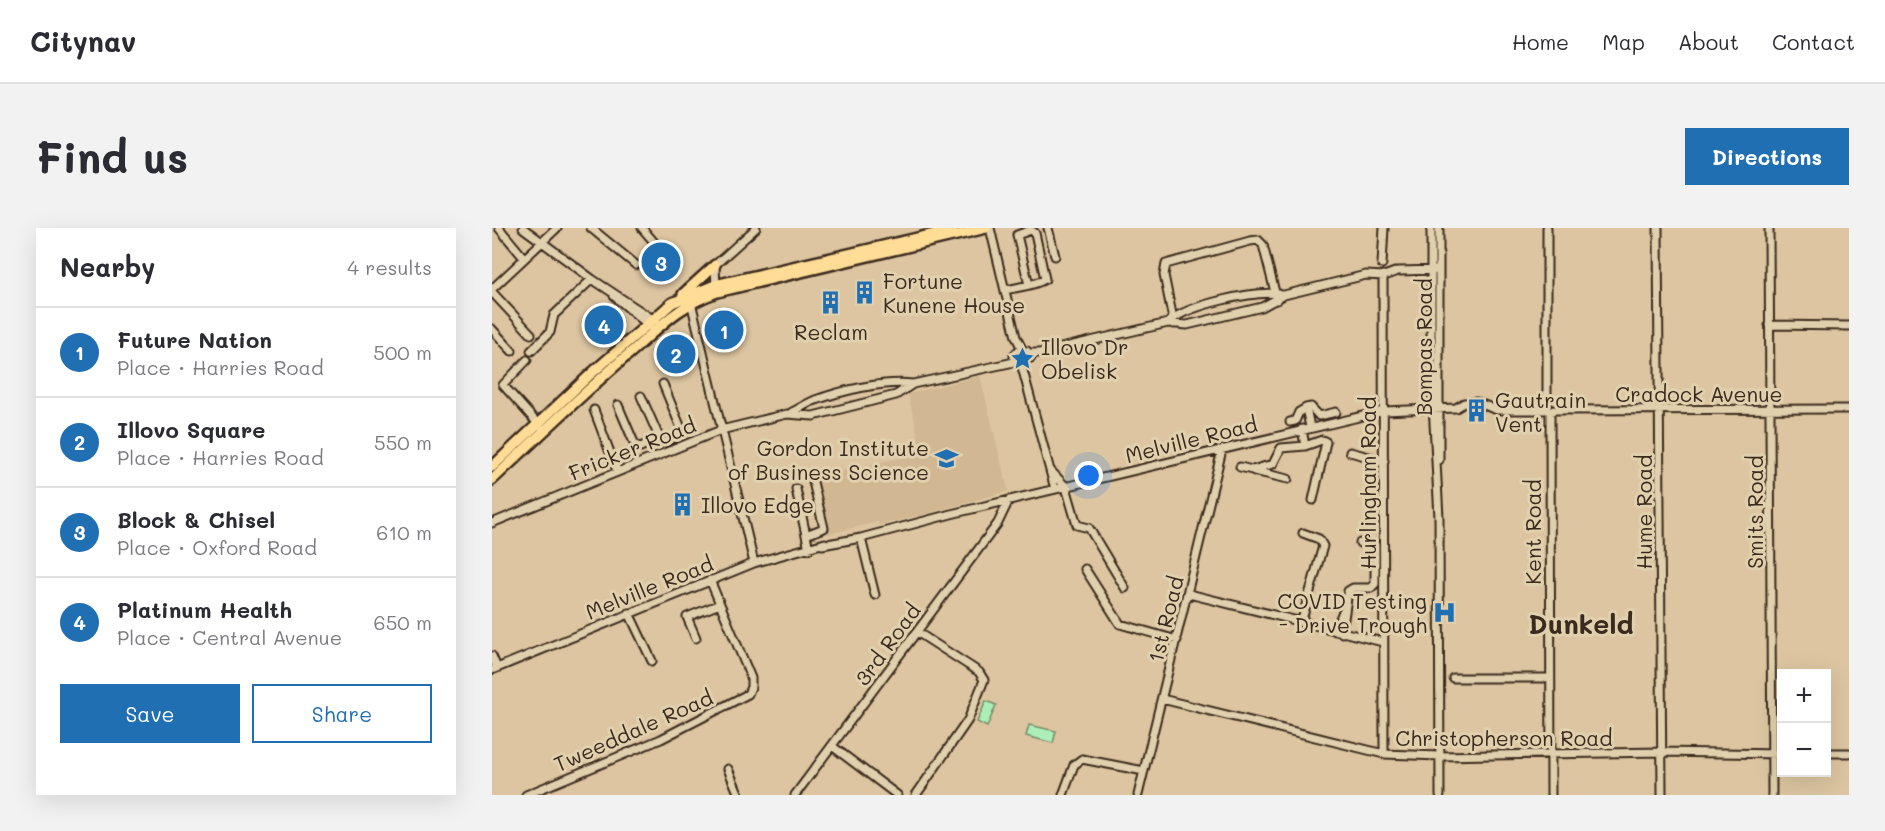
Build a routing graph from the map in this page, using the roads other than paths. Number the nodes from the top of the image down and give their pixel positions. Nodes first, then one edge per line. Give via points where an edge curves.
1 (499, 228) edge
2 (523, 228) edge
3 (557, 228) edge
4 (591, 228) edge
5 (642, 228) edge
6 (756, 228) edge
7 (960, 228) edge
8 (988, 228) edge
9 (1048, 228) edge
10 (1384, 228) edge
11 (1431, 228) edge
12 (1439, 228) edge
13 (1547, 228) edge
14 (1658, 228) edge
15 (1769, 228) edge
16 (542, 242) junction
17 (654, 242) dead end
18 (1055, 256) dead end
19 (525, 258) junction
20 (636, 266) dead end
21 (715, 266) junction
22 (1384, 270) junction
23 (1430, 270) junction
24 (1439, 270) junction
25 (592, 279) junction
26 (1029, 285) junction
27 (716, 289) junction
28 (492, 290) edge
29 (1005, 290) junction
30 (1279, 296) junction
31 (690, 302) junction
32 (672, 303) junction
33 (1172, 322) junction
34 (655, 325) junction
35 (1769, 325) junction
36 (1849, 326) edge
37 (492, 329) edge
38 (531, 334) dead end
39 (512, 351) dead end
40 (531, 351) dead end
41 (1021, 355) junction
42 (527, 360) dead end
43 (1024, 367) junction
44 (663, 384) dead end
45 (913, 384) junction
46 (641, 396) dead end
47 (618, 405) dead end
48 (1306, 408) junction
49 (1436, 409) junction
50 (1659, 409) junction
51 (594, 410) dead end
52 (1770, 410) junction
53 (1849, 410) edge
54 (1384, 411) junction
55 (1548, 411) junction
56 (1336, 412) dead end
57 (787, 414) junction
58 (1290, 422) dead end
59 (541, 427) junction
60 (1311, 427) junction
61 (722, 430) junction
62 (1299, 430) junction
63 (658, 440) junction
64 (648, 445) junction
65 (1302, 446) junction
66 (1222, 450) junction
67 (1350, 452) dead end
68 (653, 457) junction
69 (1384, 461) junction
70 (492, 467) edge
71 (1240, 467) dead end
72 (1050, 470) junction
73 (1252, 470) junction
74 (617, 471) junction
75 (1288, 479) dead end
76 (492, 480) edge
77 (813, 482) dead end
78 (1066, 487) junction
79 (796, 489) dead end
80 (1055, 489) junction
81 (1022, 498) junction
82 (1009, 500) junction
83 (1313, 500) dead end
84 (1005, 512) junction
85 (936, 518) junction
86 (492, 523) edge
87 (1303, 533) dead end
88 (806, 535) junction
89 (861, 538) junction
90 (1360, 543) dead end
91 (822, 545) junction
92 (809, 549) junction
93 (754, 563) junction
94 (1085, 569) dead end
95 (710, 580) junction
96 (1125, 588) dead end
97 (1189, 594) junction
98 (875, 595) dead end
99 (720, 604) junction
100 (630, 613) junction
101 (1301, 622) junction
102 (917, 632) junction
103 (1338, 632) junction
104 (696, 638) dead end
105 (1177, 640) junction
106 (1383, 642) junction
107 (492, 656) edge
108 (652, 662) dead end
109 (494, 669) edge
110 (1454, 678) dead end
111 (1550, 678) junction
112 (1162, 699) junction
113 (832, 746) junction
114 (1661, 752) junction
115 (1831, 753) edge
116 (1849, 753) edge
117 (1384, 754) junction
118 (1772, 754) junction
119 (1777, 754) edge
120 (1550, 755) junction
121 (1440, 756) junction
122 (728, 769) dead end
123 (1144, 771) junction
124 (526, 795) edge
125 (739, 795) edge
126 (795, 795) edge
127 (897, 795) edge
128 (916, 795) edge
129 (1063, 795) edge
130 (1138, 795) edge
131 (1440, 795) edge
132 (1551, 795) edge
133 (1662, 795) edge
134 (1772, 795) edge

1 - 19 street
2 - 16 street
3 - 16 street
4 - 20 street
5 - 17 street
6 - 21 street
7 - 27 main road
8 - 27 main road
8 - 29 street
9 - 18 street
10 - 22 street, Hurlingham Road
11 - 23 street, Bompas Road
12 - 24 street, Bompas Road
13 - 55 street, Kent Road
14 - 50 street, Hume Road
15 - 35 street, Smits Road
16 - 19 street
16 - 25 street
19 - 28 street
21 - 27 street
21 - 32 main road
22 - 23 street, Fricker Road
22 - 30 street, Fricker Road
22 - 54 street, Hurlingham Road
23 - 24 street, Fricker Road
23 - 49 street, Bompas Road
24 - 49 street, Bompas Road
25 - 34 street
25 - 40 street via 554,315 550,332
26 - 26 street via 1045,278 1031,230 1017,235
26 - 29 street
27 - 31 main road
27 - 32 main road
28 - 38 street
29 - 41 street
30 - 33 street, Fricker Road via 1262,307 1187,325
30 - 33 street, Fricker Road via 1262,293 1203,307 1183,312
30 - 33 street via 1263,245 1258,240 1250,241 1166,264 1164,275
31 - 34 main road
31 - 61 street
32 - 34 main road
33 - 41 street, Fricker Road
34 - 59 main road
35 - 36 street
35 - 52 street, Smits Road
37 - 39 street
41 - 43 street
41 - 43 street
41 - 45 street, Fricker Road via 1001,364
42 - 59 street via 503,387
43 - 72 street
44 - 63 street via 682,433 666,442
45 - 57 street, Fricker Road via 893,382 812,401
45 - 57 street, Fricker Road via 896,395 813,416
46 - 63 street
47 - 64 street via 635,445
48 - 56 street via 1311,407 1319,416
48 - 58 street
48 - 60 street
49 - 54 street, Cradock Avenue
49 - 55 street, Cradock Avenue via 1476,402 1497,410
49 - 121 street, Bompas Road
50 - 52 street, Cradock Avenue
50 - 55 street, Cradock Avenue
50 - 114 street, Hume Road
51 - 74 street
52 - 53 street, Cradock Avenue
52 - 118 street, Smits Road
54 - 60 street, Melville Road
54 - 69 street, Hurlingham Road
55 - 111 street, Kent Road
57 - 61 street, Fricker Road
59 - 70 main road
59 - 76 main road
60 - 62 street, Melville Road
61 - 68 street, Fricker Road
61 - 93 street
62 - 65 street
62 - 66 street, Melville Road
63 - 64 street
64 - 68 street
65 - 73 street via 1281,448 1276,462
65 - 83 street via 1326,442
66 - 78 street, Melville Road
66 - 97 street, 1st Road
67 - 69 street
68 - 74 street, Fricker Road
69 - 106 street, Hurlingham Road
71 - 73 street
72 - 78 street
72 - 80 street
73 - 75 street
74 - 86 street, Fricker Road
77 - 88 street via 824,528
78 - 80 street, Melville Road
78 - 96 street via 1076,523 1089,528
79 - 88 street
80 - 81 street, Melville Road
81 - 82 street, Melville Road
81 - 84 street, 3rd Road
82 - 84 street, 3rd Road
82 - 85 street, Melville Road
84 - 102 street, 3rd Road
85 - 89 street, Melville Road
85 - 91 street, Melville Road
87 - 101 street via 1319,539 1323,546
88 - 92 street
89 - 91 street, Melville Road
89 - 98 street
90 - 103 street via 1375,545 1375,584 1349,590
91 - 92 street, Melville Road
92 - 93 street, Melville Road
93 - 95 street, Melville Road
94 - 105 street via 1120,624
95 - 99 street
95 - 100 street, Melville Road
97 - 101 street
97 - 105 street, 1st Road
99 - 104 street via 686,613
99 - 124 street, Tweeddale Road via 751,678 750,691 661,739
100 - 108 street
100 - 109 street, Melville Road
101 - 103 street
102 - 113 street, 3rd Road
102 - 128 street via 979,672 984,680 968,720
103 - 106 street
105 - 112 street, 1st Road
106 - 117 street, Hurlingham Road
107 - 109 street
110 - 111 street
111 - 120 street, Kent Road
112 - 117 street, Christopherson Road
112 - 123 street, 1st Road
113 - 126 street, 3rd Road
113 - 127 street
114 - 118 street, Christopherson Road
114 - 120 street, Christopherson Road
114 - 133 street, Hume Road
115 - 116 street
117 - 121 street, Christopherson Road
118 - 119 street, Christopherson Road
118 - 134 street, Smits Road
120 - 121 street, Christopherson Road
120 - 132 street, Kent Road
121 - 131 street, Bompas Road
122 - 125 street
123 - 129 street via 1082,759 1074,765
123 - 130 street, 1st Road

